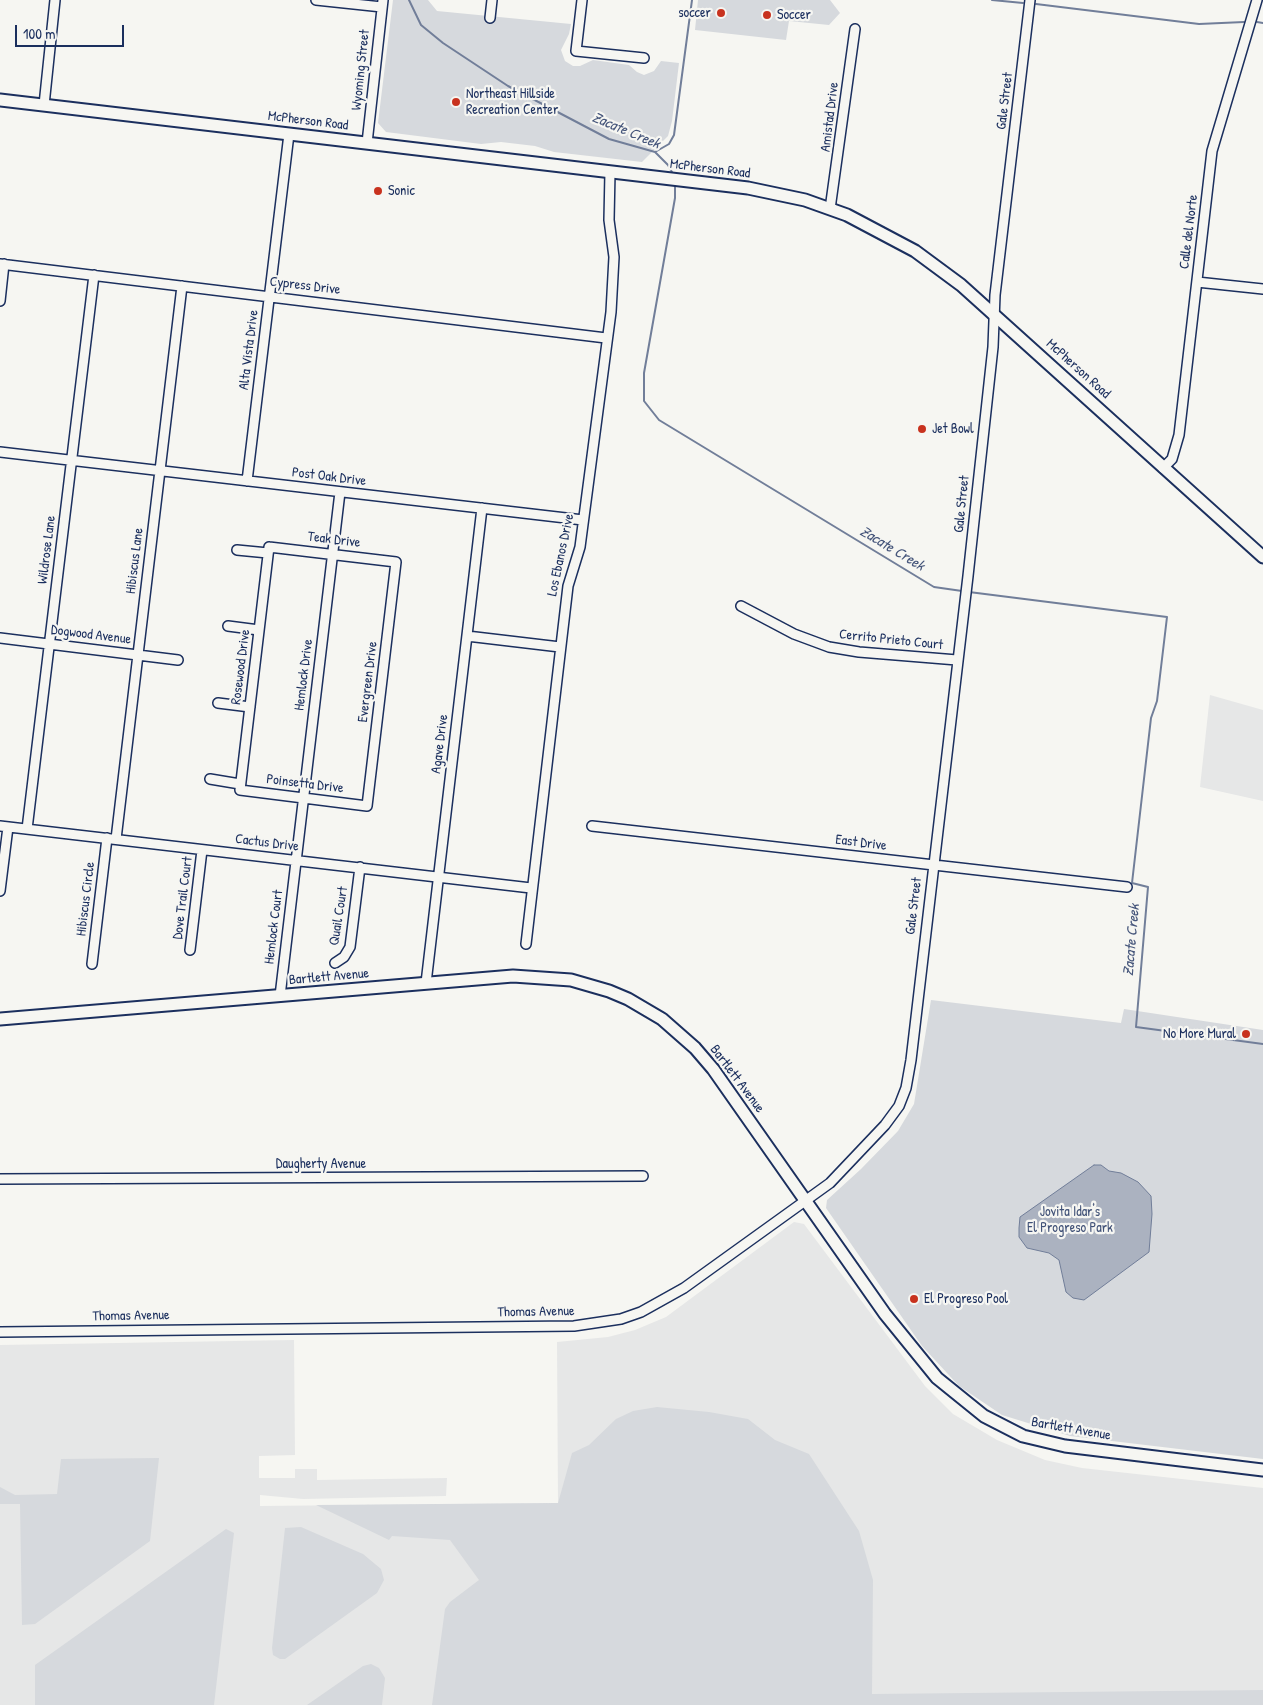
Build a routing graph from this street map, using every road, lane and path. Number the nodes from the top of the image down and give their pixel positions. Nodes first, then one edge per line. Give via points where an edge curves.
1 (55, 0) edge
2 (316, 0) edge
3 (492, 0) edge
4 (582, 0) edge
5 (1030, 0) edge
6 (1257, 0) edge
7 (383, 4) edge
8 (490, 18) dead end
9 (855, 29) dead end
10 (644, 58) dead end
11 (0, 100) edge
12 (44, 105) junction
13 (290, 134) junction
14 (367, 143) junction
15 (610, 172) junction
16 (830, 209) junction
17 (2, 264) edge
18 (94, 275) junction
19 (1196, 282) junction
20 (182, 286) junction
21 (1263, 289) edge
22 (270, 296) junction
23 (0, 302) edge
24 (996, 315) junction
25 (606, 338) junction
26 (0, 452) edge
27 (71, 460) junction
28 (1163, 468) junction
29 (160, 470) junction
30 (247, 481) junction
31 (340, 492) junction
32 (482, 508) junction
33 (583, 520) junction
34 (237, 550) dead end
35 (268, 550) junction
36 (333, 554) junction
37 (1263, 557) edge
38 (396, 562) joint
39 (741, 606) dead end
40 (228, 626) dead end
41 (259, 630) junction
42 (467, 636) junction
43 (0, 638) edge
44 (50, 644) junction
45 (560, 647) junction
46 (138, 655) junction
47 (178, 660) dead end
48 (957, 660) junction
49 (218, 703) dead end
50 (250, 707) junction
51 (210, 780) dead end
52 (240, 787) junction
53 (303, 798) junction
54 (367, 806) joint
55 (4, 826) edge
56 (592, 826) dead end
57 (28, 829) junction
58 (112, 839) junction
59 (202, 850) junction
60 (296, 861) junction
61 (933, 865) junction
62 (360, 867) junction
63 (438, 878) junction
64 (1127, 887) dead end
65 (531, 888) junction
66 (0, 891) edge
67 (526, 944) dead end
68 (190, 950) dead end
69 (335, 963) dead end
70 (92, 964) dead end
71 (426, 983) junction
72 (280, 996) junction
73 (916, 1010) joint
74 (0, 1019) edge
75 (643, 1176) dead end
76 (0, 1179) edge
77 (805, 1201) junction
78 (0, 1332) edge
79 (1263, 1470) edge

1 - 12 street
2 - 7 street
3 - 8 street
4 - 10 street via 576,51
5 - 24 street, Gale Street
6 - 19 street, Calle del Norte via 1212,151
7 - 14 street, Wyoming Street
9 - 16 street, Amistad Drive
11 - 12 main road, McPherson Road
12 - 13 main road, McPherson Road
13 - 14 main road, McPherson Road
13 - 22 street, Alta Vista Drive
14 - 15 main road, McPherson Road
15 - 16 main road, McPherson Road via 778,194
15 - 25 street, Los Ebanos Drive via 609,220 614,257
16 - 24 main road, McPherson Road via 867,224 916,251
17 - 18 street, Cypress Drive
17 - 23 street
18 - 20 street, Cypress Drive
18 - 27 street, Wildrose Lane
19 - 21 street
19 - 28 street, Calle del Norte via 1179,435 1172,459
20 - 22 street, Cypress Drive
20 - 29 street, Hibiscus Lane
22 - 25 street, Cypress Drive
22 - 30 street, Alta Vista Drive
24 - 28 main road, McPherson Road
24 - 48 street, Gale Street
25 - 33 street, Los Ebanos Drive
26 - 27 street, Post Oak Drive
27 - 29 street, Post Oak Drive
27 - 44 street, Wildrose Lane
28 - 37 main road, McPherson Road
29 - 30 street, Post Oak Drive
29 - 46 street, Hibiscus Lane
30 - 31 street, Post Oak Drive
31 - 32 street, Post Oak Drive
31 - 36 street, Hemlock Drive
32 - 33 street, Post Oak Drive
32 - 42 street, Agave Drive
33 - 45 street, Los Ebanos Drive via 580,547 568,586
34 - 35 street, Teak Drive
35 - 36 street, Teak Drive
35 - 41 street, Rosewood Drive
36 - 38 street, Teak Drive
36 - 53 street, Hemlock Drive
38 - 54 street, Evergreen Drive
39 - 48 street, Cerrito Prieto Court via 794,634 829,647
40 - 41 street
41 - 50 street, Rosewood Drive
42 - 45 street
42 - 63 street, Agave Drive
43 - 44 street, Dogwood Avenue
44 - 46 street, Dogwood Avenue
44 - 57 street, Wildrose Lane
45 - 65 street, Los Ebanos Drive
46 - 47 street, Dogwood Avenue
46 - 58 street, Hibiscus Lane
48 - 61 street, Gale Street
49 - 50 street
50 - 52 street, Rosewood Drive
51 - 52 street, Poinsetta Drive
52 - 53 street, Poinsetta Drive
53 - 54 street, Poinsetta Drive
53 - 60 street, Hemlock Drive
55 - 57 street, Cactus Drive
55 - 66 street
56 - 61 street, East Drive
57 - 58 street, Cactus Drive
58 - 59 street, Cactus Drive
58 - 70 street, Hibiscus Circle
59 - 60 street, Cactus Drive
59 - 68 street, Dove Trail Court
60 - 62 street, Cactus Drive
60 - 72 street, Hemlock Court
61 - 64 street, East Drive
61 - 73 street, Gale Street
62 - 63 street, Cactus Drive
62 - 69 street, Quail Court via 350,947 344,958
63 - 65 street, Cactus Drive
63 - 71 street, Agave Drive
65 - 67 street, Los Ebanos Drive
71 - 72 main road, Bartlett Avenue
71 - 77 main road, Bartlett Avenue via 513,976 544,977 594,986 628,999 662,1019 701,1055
72 - 74 main road, Bartlett Avenue
73 - 77 street, Thomas Avenue via 906,1088 899,1106 830,1183
75 - 76 street, Daugherty Avenue
77 - 78 street, Thomas Avenue via 663,1301 641,1312 598,1324
77 - 79 main road, Bartlett Avenue via 885,1314 937,1378 984,1416 1023,1436 1065,1446

